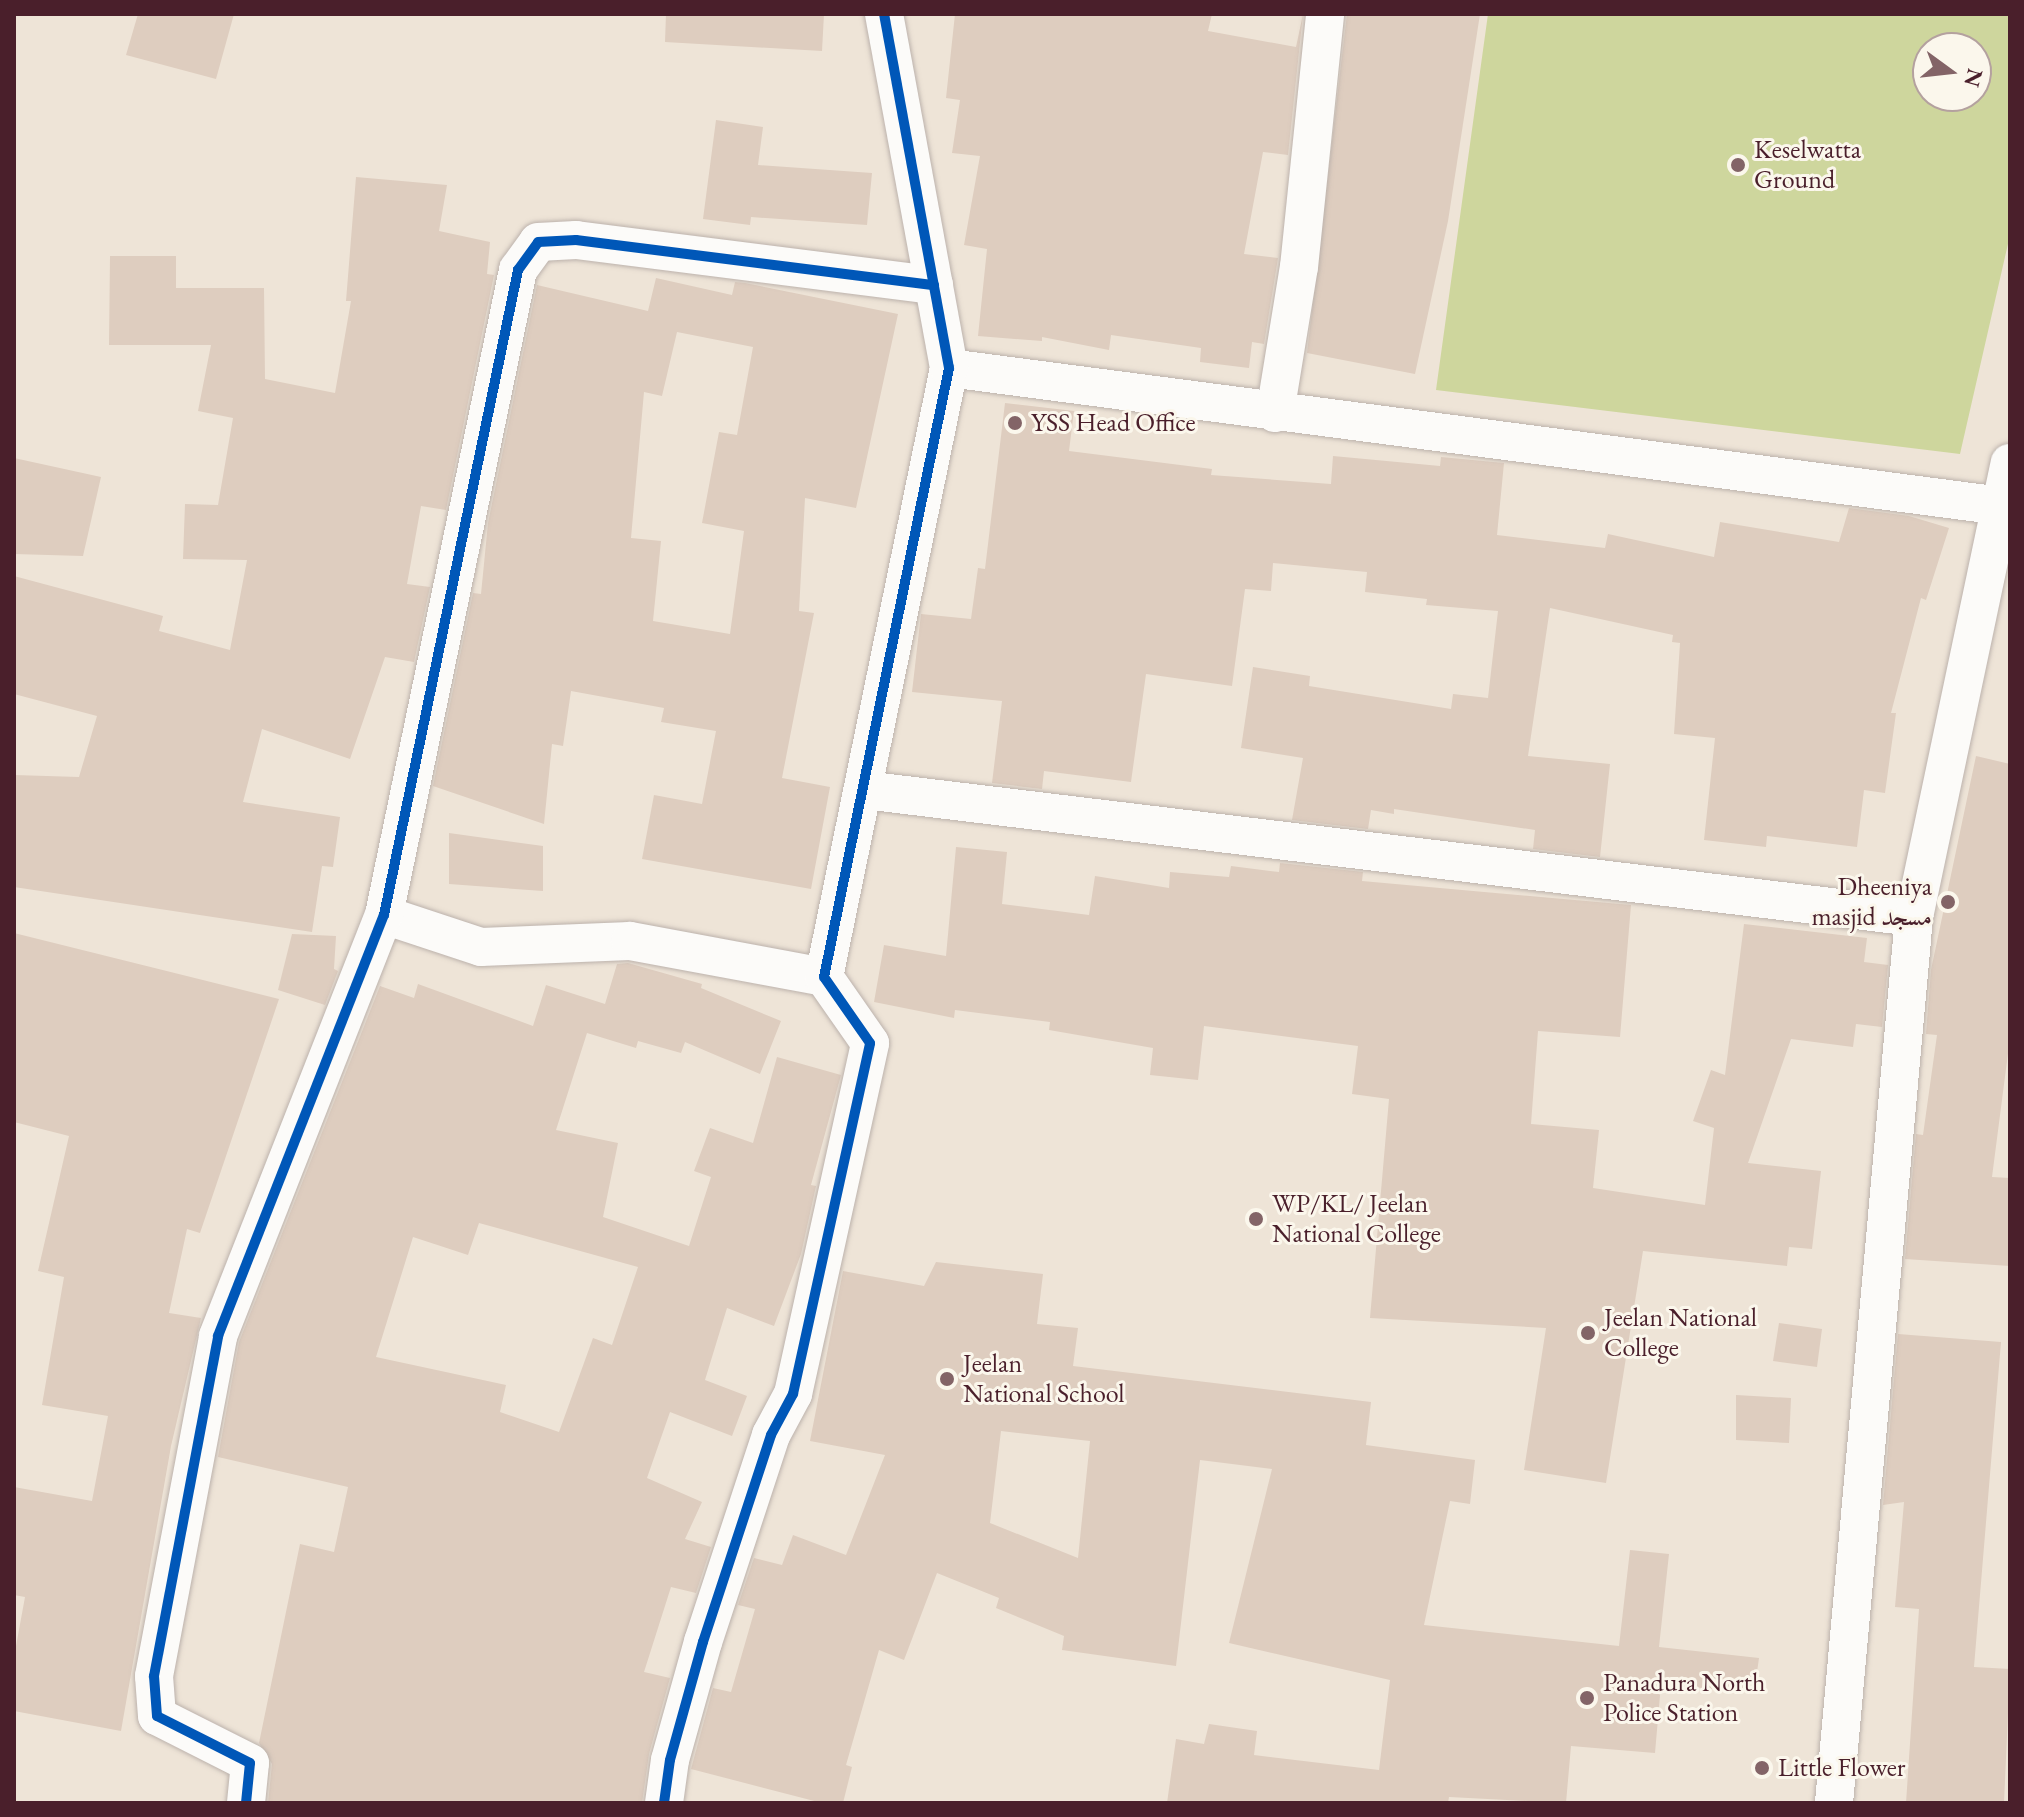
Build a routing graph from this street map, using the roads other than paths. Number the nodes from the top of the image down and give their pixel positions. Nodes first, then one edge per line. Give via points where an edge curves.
1 (884, 14) edge
2 (1325, 14) edge
3 (934, 285) junction
4 (949, 368) junction
5 (1275, 413) junction
6 (2010, 463) edge
7 (2001, 506) junction
8 (864, 790) junction
9 (384, 915) junction
10 (1914, 917) junction
11 (824, 977) junction
12 (246, 1803) edge
13 (664, 1803) edge
14 (1834, 1803) edge

1 - 3 street
2 - 5 street via 1299,267
3 - 4 street
3 - 9 street via 576,240 538,242 518,270
4 - 5 street
4 - 8 street
5 - 7 street
6 - 7 street
7 - 10 street
8 - 10 street
8 - 11 street
9 - 11 street via 481,947 630,941
9 - 12 street via 218,1336 154,1676 157,1716 250,1763
10 - 14 street
11 - 13 street via 870,1043 800,1368 755,1478 703,1642 670,1760

